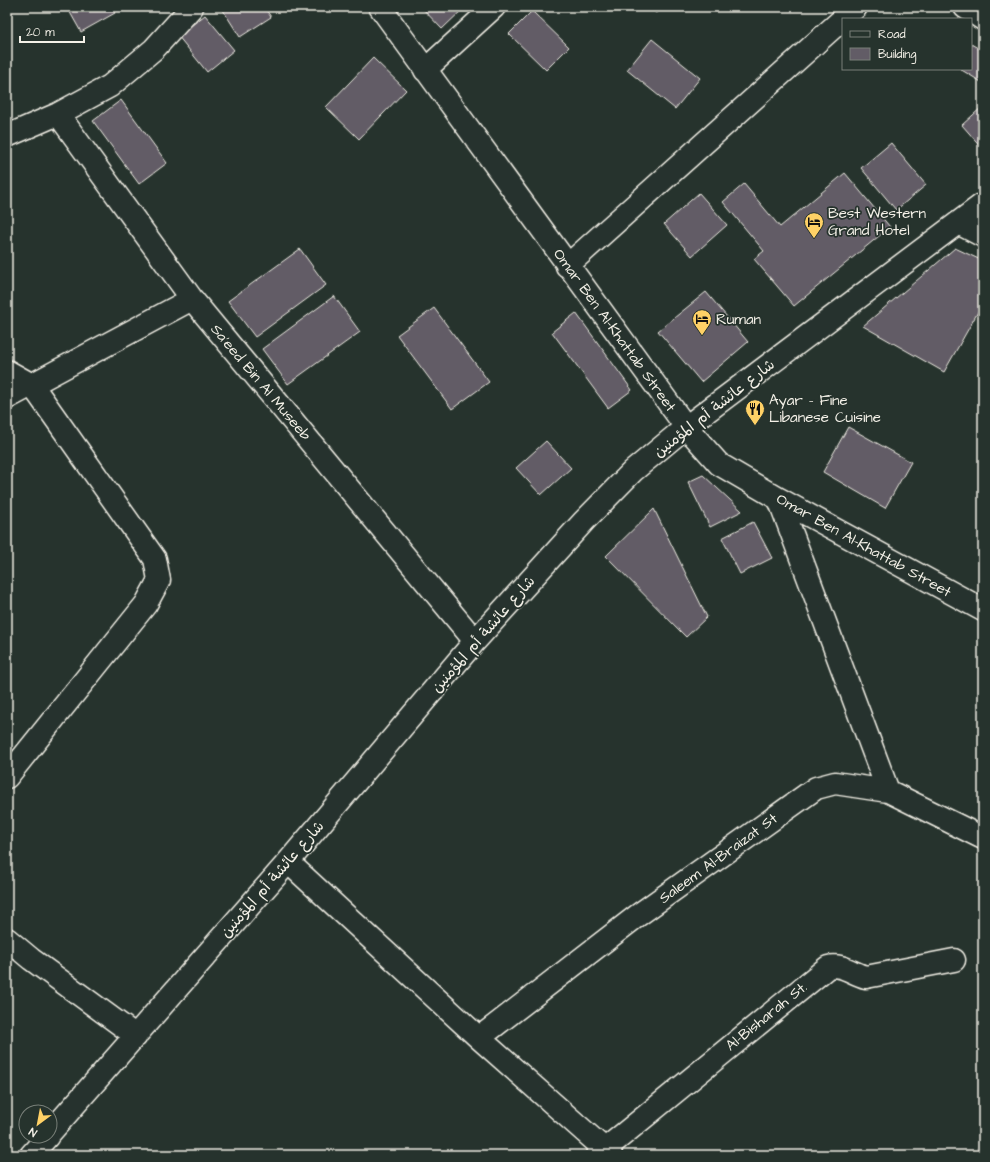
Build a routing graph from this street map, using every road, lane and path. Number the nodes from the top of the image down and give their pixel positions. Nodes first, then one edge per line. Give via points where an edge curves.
1 (192, 7) edge
2 (380, 7) edge
3 (494, 7) edge
4 (856, 7) edge
5 (965, 7) edge
6 (844, 18) edge
7 (983, 19) edge
8 (842, 20) edge
9 (424, 70) junction
10 (58, 114) junction
11 (7, 136) edge
12 (983, 204) edge
13 (958, 223) junction
14 (983, 236) edge
15 (567, 266) junction
16 (192, 299) junction
17 (7, 371) edge
18 (32, 385) junction
19 (7, 398) edge
20 (686, 427) junction
21 (779, 499) junction
22 (983, 610) edge
23 (475, 641) junction
24 (7, 777) edge
25 (888, 791) junction
26 (983, 838) edge
27 (288, 862) junction
28 (7, 939) edge
29 (954, 960) dead end
30 (136, 1036) junction
31 (479, 1038) junction
32 (58, 1125) edge
33 (41, 1144) edge
34 (604, 1153) edge
35 (31, 1155) edge

1 - 10 street via 154,50 110,86
2 - 9 street, Omar Ben Al-Khattab Street
3 - 9 street
4 - 6 street
5 - 7 street
8 - 15 street
9 - 15 street, Omar Ben Al-Khattab Street
10 - 11 street
10 - 16 street, Sa'eed Bin Al Museeb
12 - 13 street, شارع عائشة أم المؤمنين
13 - 14 street
13 - 20 street, شارع عائشة أم المؤمنين
15 - 20 street, Omar Ben Al-Khattab Street
16 - 18 street
16 - 23 street, Sa'eed Bin Al Museeb
17 - 18 street
18 - 19 street
18 - 24 street via 155,559 159,580 146,604
20 - 21 street, Omar Ben Al-Khattab Street via 719,464
20 - 23 street, شارع عائشة أم المؤمنين via 633,471
21 - 22 street, Omar Ben Al-Khattab Street
21 - 25 street
23 - 27 street, شارع عائشة أم المؤمنين
25 - 26 street, Saleem Al-Braizat St
25 - 31 street, Saleem Al-Braizat St via 835,783 816,788 637,916
27 - 30 street, شارع عائشة أم المؤمنين
27 - 31 street
28 - 30 street
29 - 34 street, Al-Bisharah St. via 866,977 856,975 843,967 828,967
30 - 32 street, شارع عائشة أم المؤمنين
31 - 34 street
33 - 35 street

